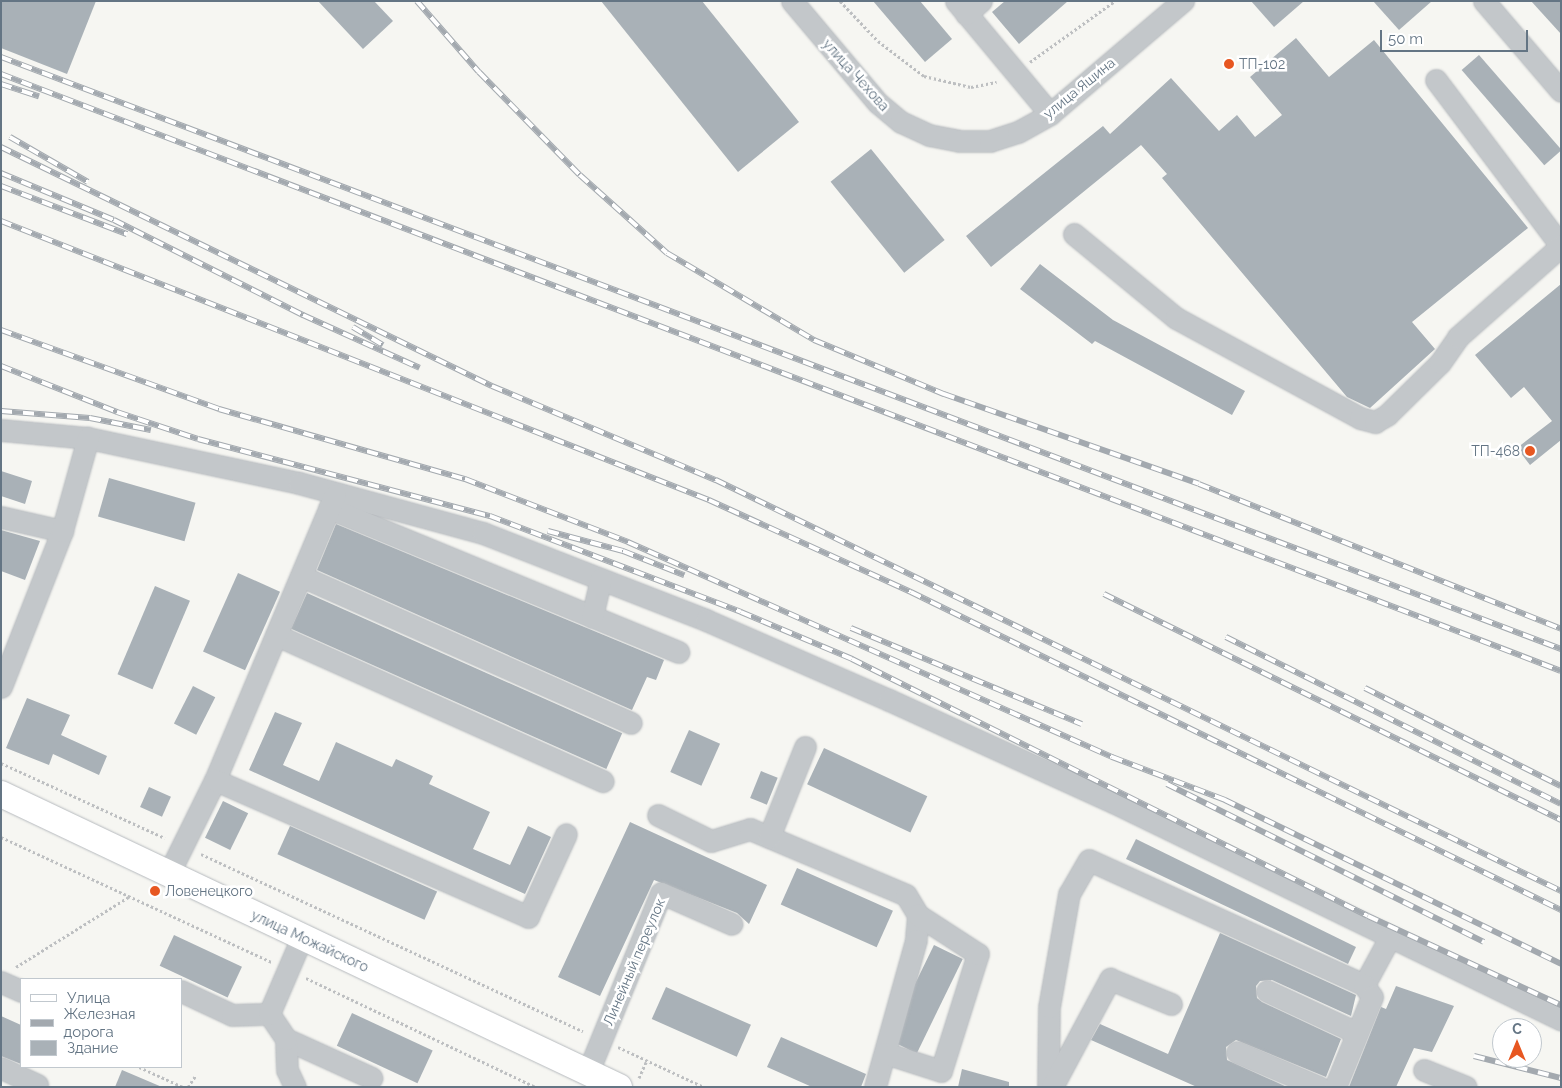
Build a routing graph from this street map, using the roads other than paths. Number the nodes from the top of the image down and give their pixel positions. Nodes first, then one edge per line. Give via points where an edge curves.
1 (792, 1) edge
2 (1183, 1) edge
3 (1484, 1) edge
4 (968, 6) edge
5 (1436, 80) dead end
6 (1561, 91) edge
7 (1050, 114) junction
8 (960, 141) joint
9 (1074, 234) dead end
10 (1561, 246) edge
11 (1, 430) edge
12 (88, 438) junction
13 (333, 501) junction
14 (1, 517) edge
15 (62, 531) junction
16 (301, 576) junction
17 (601, 579) junction
18 (592, 617) junction
19 (276, 635) junction
20 (678, 652) dead end
21 (1, 688) edge
22 (631, 722) dead end
23 (805, 747) dead end
24 (215, 780) junction
25 (603, 782) dead end
26 (1, 794) edge
27 (658, 815) dead end
28 (566, 834) dead end
29 (769, 837) junction
30 (169, 874) junction
31 (918, 915) junction
32 (732, 924) dead end
33 (302, 937) junction
34 (1389, 939) junction
35 (5, 977) edge
36 (1364, 984) junction
37 (20, 990) edge
38 (182, 991) edge
39 (1267, 991) dead end
40 (1172, 1004) dead end
41 (269, 1014) junction
42 (1561, 1020) edge
43 (1357, 1033) junction
44 (286, 1039) junction
45 (1237, 1052) dead end
46 (885, 1053) junction
47 (1, 1068) edge
48 (588, 1072) junction
49 (1423, 1073) edge
50 (372, 1078) dead end
51 (37, 1085) dead end
52 (294, 1087) edge
53 (619, 1087) edge
54 (875, 1087) edge
55 (1048, 1087) edge
56 (1052, 1087) edge
57 (1319, 1087) edge
58 (1335, 1087) edge
59 (1466, 1087) edge

1 - 8 street, улица Чехова via 878,103 901,122 929,135
2 - 7 street, улица Яшина
3 - 6 street
4 - 7 street
5 - 10 street
7 - 8 street, улица Яшина via 1018,132 990,140
9 - 10 street via 1176,318 1360,418 1374,422 1387,415 1440,363 1458,337
11 - 12 street
12 - 13 street
12 - 15 street
13 - 16 street
13 - 17 street via 483,532
13 - 18 street
14 - 15 street via 28,526
15 - 21 street
16 - 19 street
16 - 22 street
17 - 18 street
17 - 34 street via 870,692 1104,798
18 - 20 street
19 - 24 street
19 - 25 street
23 - 29 street
24 - 28 street via 528,917
24 - 30 street
26 - 30 main road, улица Можайского
27 - 29 street via 711,841 750,829
29 - 31 street via 906,895
30 - 33 main road, улица Можайского
31 - 46 street via 916,940
31 - 46 street via 978,954 941,1071
32 - 48 street, Линейный переулок via 661,893
33 - 41 street
33 - 48 main road, улица Можайского
34 - 36 street
34 - 42 street
35 - 37 street
36 - 43 street via 1372,997
36 - 55 street via 1089,860 1069,894 1049,1008
38 - 41 street via 232,1015
39 - 43 street
40 - 56 street via 1110,979
41 - 44 street
43 - 58 street
44 - 50 street
44 - 52 street via 287,1070
45 - 57 street
46 - 54 street
47 - 51 street
48 - 53 main road, улица Можайского
49 - 59 street

